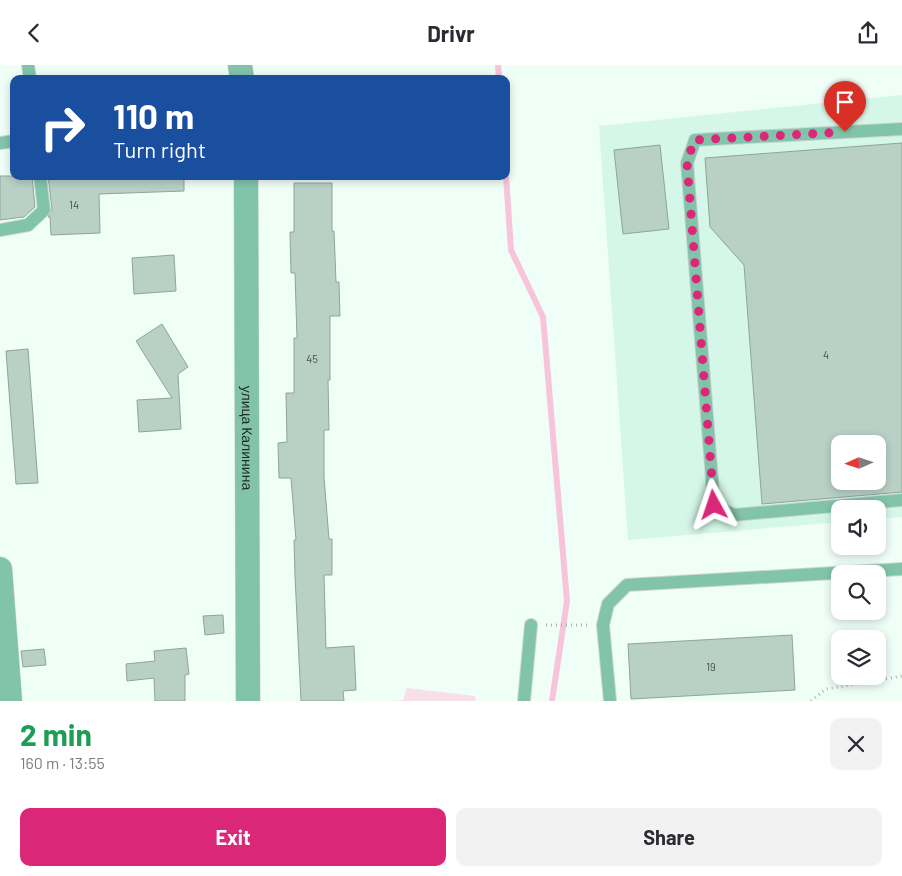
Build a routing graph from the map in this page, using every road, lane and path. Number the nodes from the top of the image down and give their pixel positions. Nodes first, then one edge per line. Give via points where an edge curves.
1 (902, 129) edge
2 (40, 180) edge
3 (246, 180) edge
4 (0, 229) edge
5 (902, 500) edge
6 (0, 569) edge
7 (902, 569) edge
8 (531, 625) joint
9 (603, 625) junction
10 (902, 676) edge
11 (10, 701) edge
12 (248, 701) edge
13 (524, 701) edge
14 (610, 701) edge
15 (811, 701) edge

1 - 5 lane via 694,140 687,163 714,505 734,515
2 - 4 lane via 44,210 28,225
3 - 12 street, улица Калинина
6 - 11 street
7 - 9 lane via 627,585 608,604
8 - 9 path
8 - 13 lane
9 - 14 lane
10 - 15 path via 826,689

